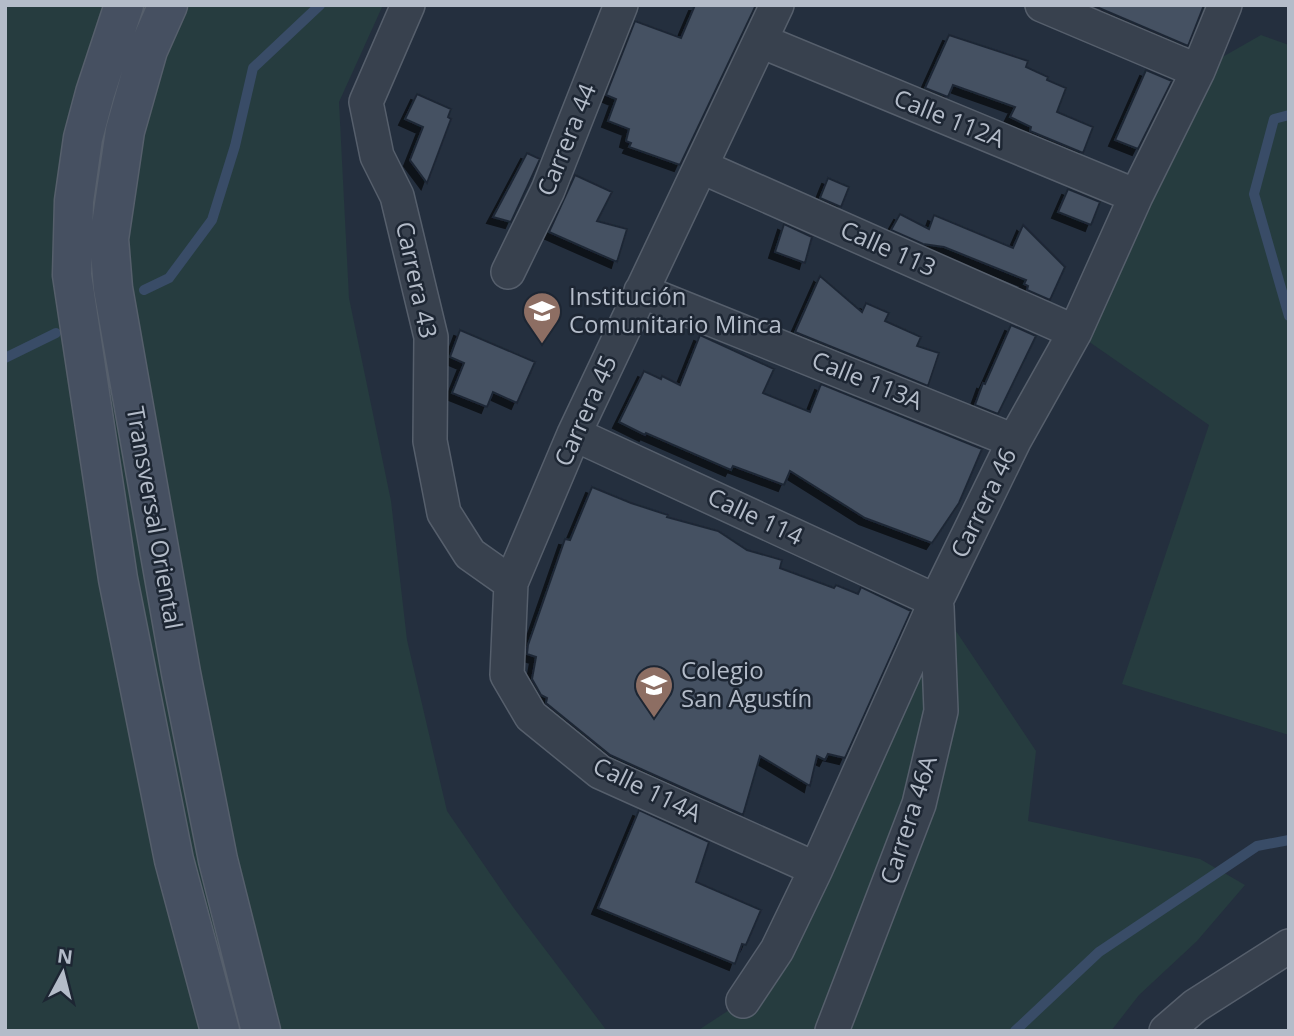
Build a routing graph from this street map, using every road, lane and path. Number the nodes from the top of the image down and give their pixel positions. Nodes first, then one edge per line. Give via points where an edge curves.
1 (124, 5) edge
2 (168, 5) edge
3 (408, 5) edge
4 (621, 5) edge
5 (777, 5) edge
6 (1042, 5) edge
7 (1225, 5) edge
8 (761, 41) junction
9 (1198, 71) junction
10 (702, 167) junction
11 (1136, 196) junction
12 (508, 272) dead end
13 (641, 291) junction
14 (1075, 332) junction
15 (574, 434) junction
16 (1014, 441) junction
17 (510, 583) junction
18 (936, 601) junction
19 (507, 675) joint
20 (816, 869) junction
21 (1289, 946) edge
22 (743, 1001) dead end
23 (220, 1031) edge
24 (261, 1031) edge
25 (832, 1031) edge
26 (1166, 1031) edge

1 - 23 main road, Transversal Oriental via 83,138 74,201 72,275 121,593 174,860
2 - 24 main road, Transversal Oriental via 148,50 125,131 109,239 113,288 218,860
3 - 17 street, Carrera 43 via 366,102 377,156 397,196 431,337 430,440 444,513 470,554
4 - 12 street, Carrera 44 via 548,190
5 - 8 street, Carrera 45
6 - 9 street
7 - 9 street, Carrera 46
8 - 10 street, Carrera 45
8 - 11 street, Calle 112A
9 - 11 street, Carrera 46
10 - 13 street, Carrera 45
10 - 14 street, Calle 113
11 - 14 street, Carrera 46
13 - 15 street, Carrera 45
13 - 16 street, Calle 113A
14 - 16 street, Carrera 46
15 - 17 street, Carrera 45
15 - 18 street, Calle 114
16 - 18 street, Carrera 46
17 - 19 street, Carrera 45
18 - 20 street, Carrera 46
18 - 25 street, Carrera 46A via 941,711 919,804
19 - 20 street, Calle 114A via 531,716 600,772
20 - 22 street, Carrera 46 via 777,950
21 - 26 street via 1195,1006

